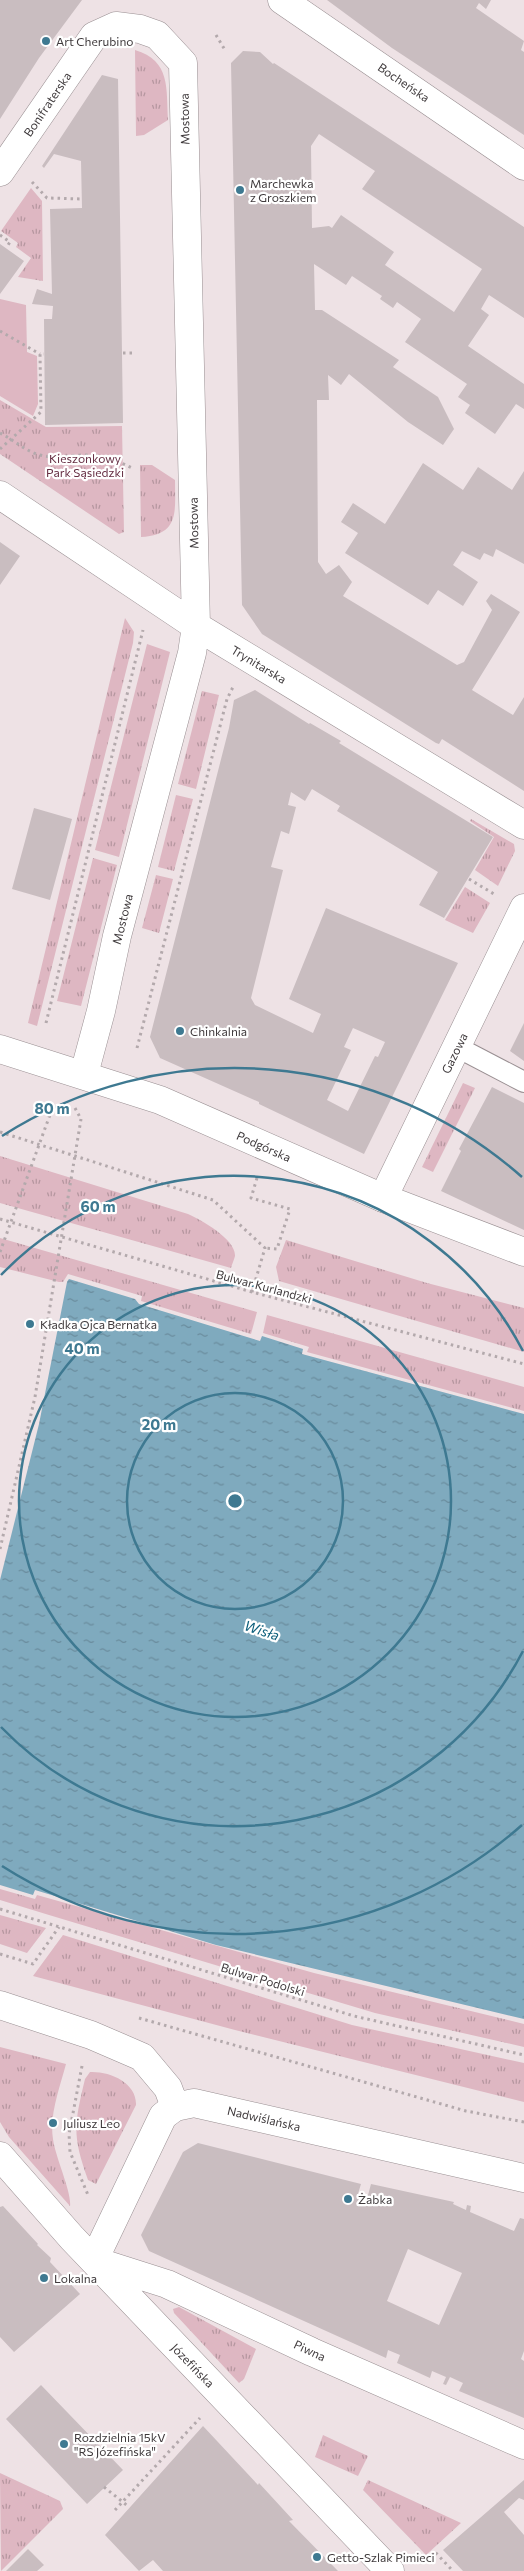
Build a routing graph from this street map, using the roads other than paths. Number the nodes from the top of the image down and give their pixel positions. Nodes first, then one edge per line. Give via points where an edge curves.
1 (282, 0) edge
2 (94, 36) joint
3 (524, 166) edge
4 (0, 172) edge
5 (0, 495) edge
6 (196, 626) junction
7 (524, 825) edge
8 (524, 908) edge
9 (457, 1048) junction
10 (0, 1049) edge
11 (84, 1074) junction
12 (524, 1082) edge
13 (383, 1198) junction
14 (524, 1252) edge
15 (0, 2005) edge
16 (174, 2107) junction
17 (0, 2156) edge
18 (524, 2178) edge
19 (94, 2260) junction
20 (524, 2445) edge
21 (390, 2571) edge

1 - 3 street, Bocheńska
2 - 4 street, Bonifraterska
2 - 6 street, Mostowa via 116,26 140,29 157,35 183,63
5 - 6 street, Trynitarska
6 - 7 street, Trynitarska
6 - 11 street, Mostowa via 192,653
8 - 9 street, Gazowa
9 - 12 lane
9 - 13 street, Gazowa
10 - 11 street, Podgórska
11 - 13 street, Podgórska via 160,1100
13 - 14 street, Podgórska
15 - 16 street via 91,2035 142,2056 168,2088
16 - 18 street, Nadwiślańska via 194,2103 212,2106
16 - 19 street via 163,2116 154,2131
17 - 19 street, Józefińska
19 - 20 street, Piwna via 167,2284
19 - 21 street, Józefińska

